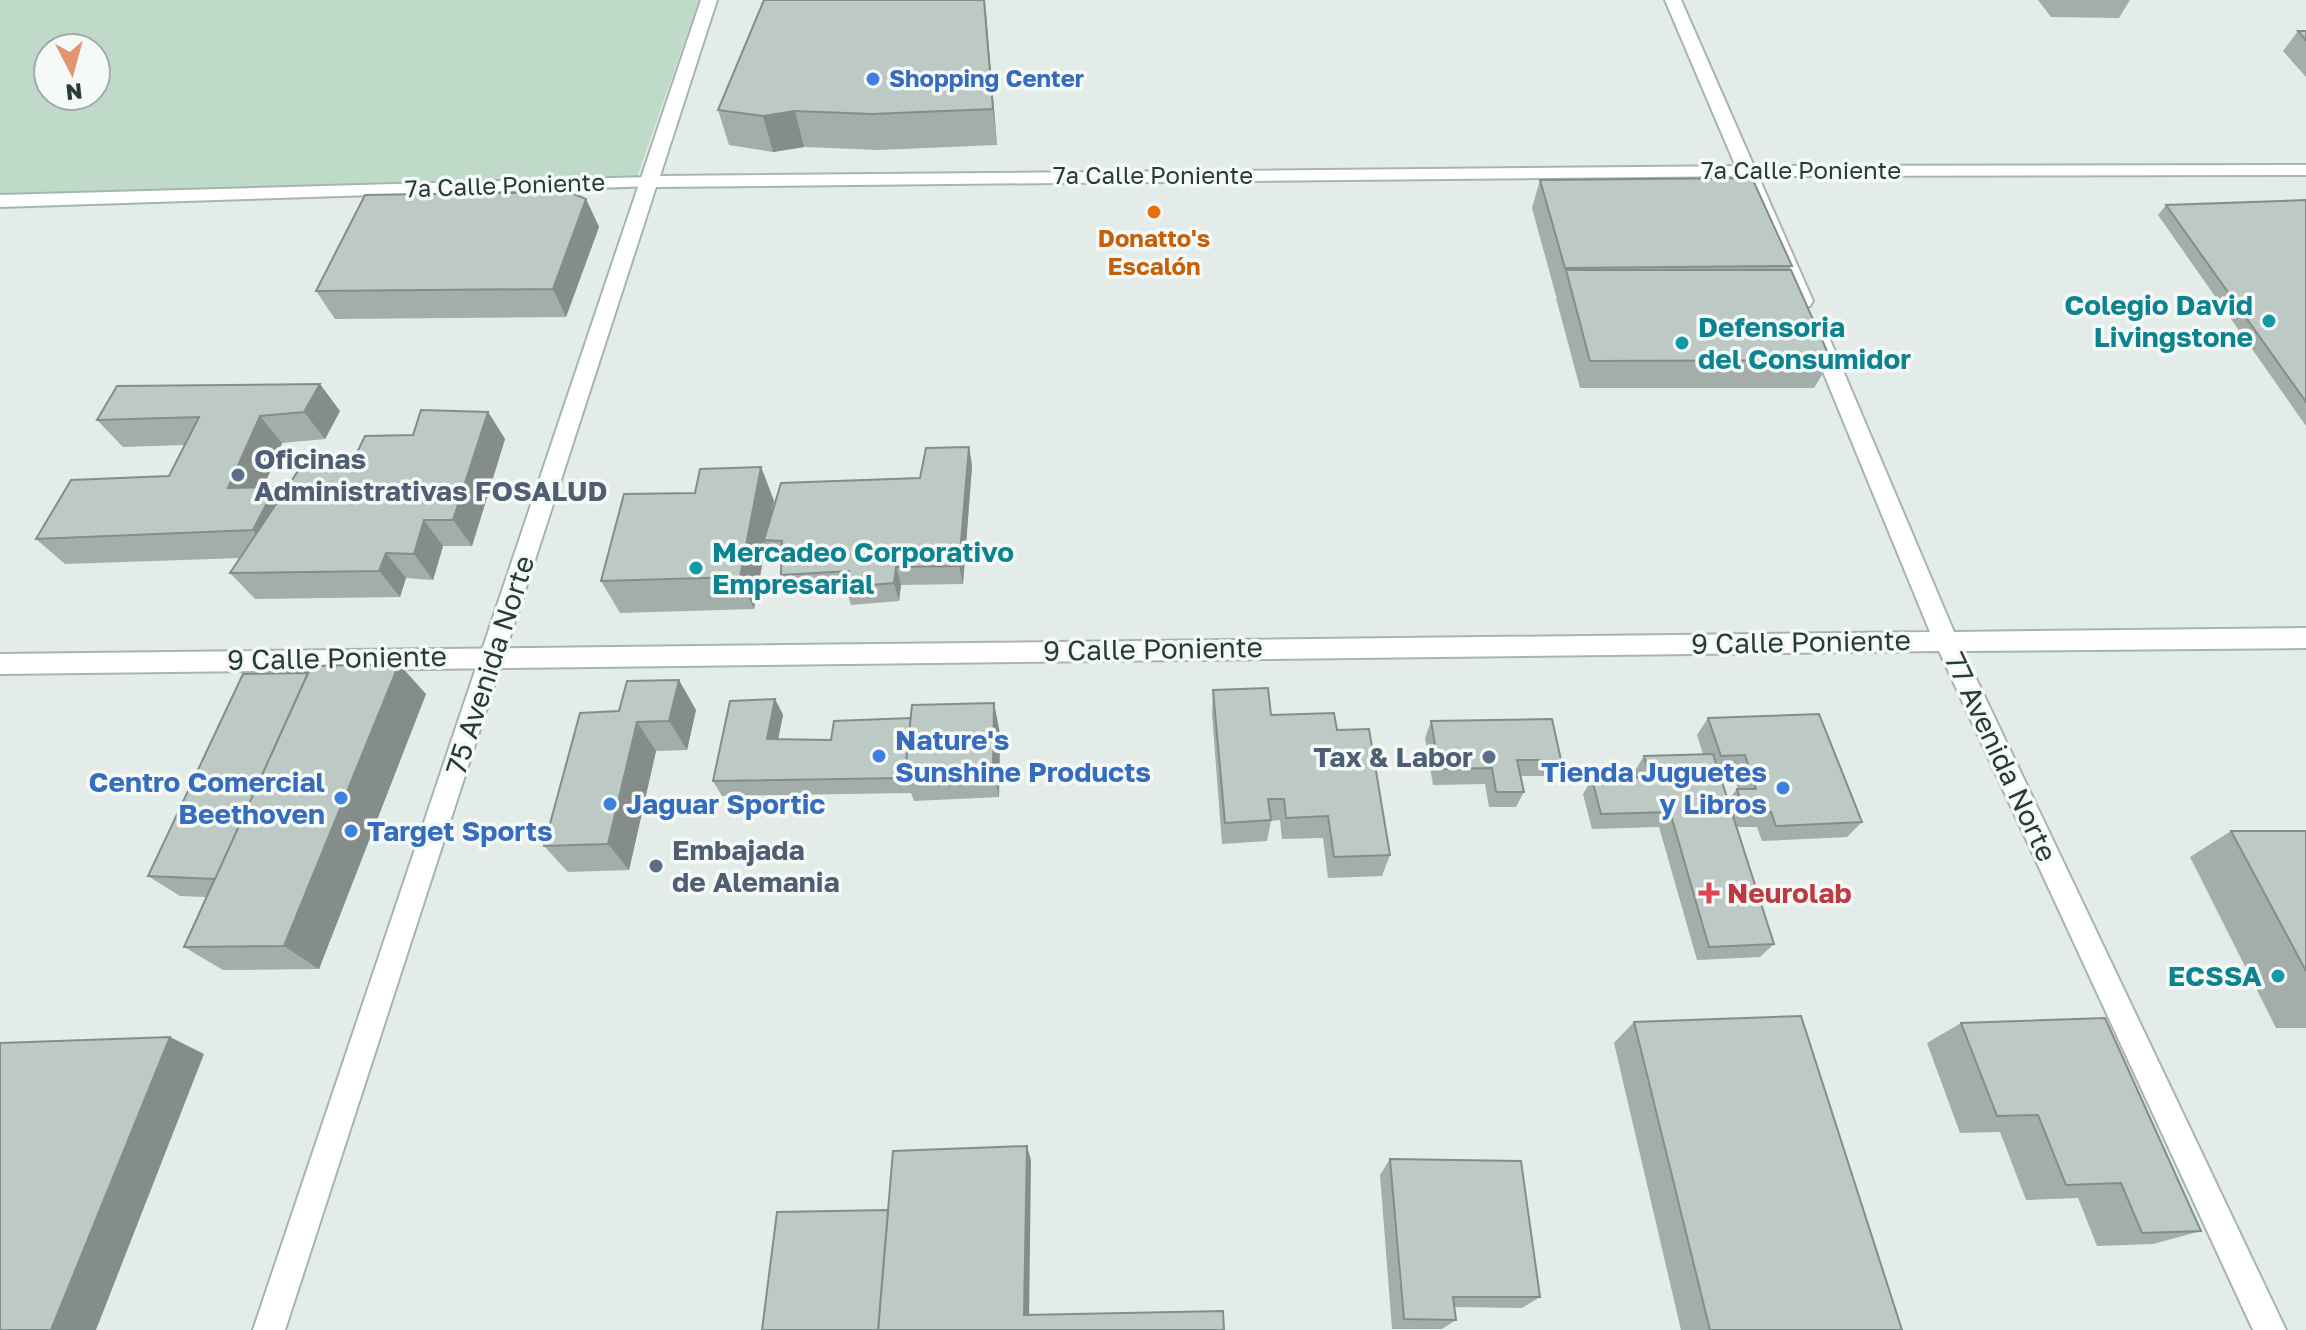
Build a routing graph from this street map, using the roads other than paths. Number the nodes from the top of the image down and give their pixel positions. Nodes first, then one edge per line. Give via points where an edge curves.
1 (709, 0) edge
2 (1673, 0) edge
3 (2306, 170) edge
4 (1749, 171) junction
5 (649, 182) junction
6 (0, 201) edge
7 (2306, 638) edge
8 (1946, 641) junction
9 (493, 656) junction
10 (0, 664) edge
11 (269, 1330) edge
12 (2270, 1330) edge

1 - 5 street, 75 Avenida Norte
2 - 4 street, 77 Avenida Norte
3 - 4 street, 7a Calle Poniente
4 - 5 street, 7a Calle Poniente
4 - 8 street, 77 Avenida Norte
5 - 6 street, 7a Calle Poniente
5 - 9 street, 75 Avenida Norte
7 - 8 street, 9 Calle Poniente
8 - 9 street, 9 Calle Poniente
8 - 12 street, 77 Avenida Norte
9 - 10 street, 9 Calle Poniente
9 - 11 street, 75 Avenida Norte

